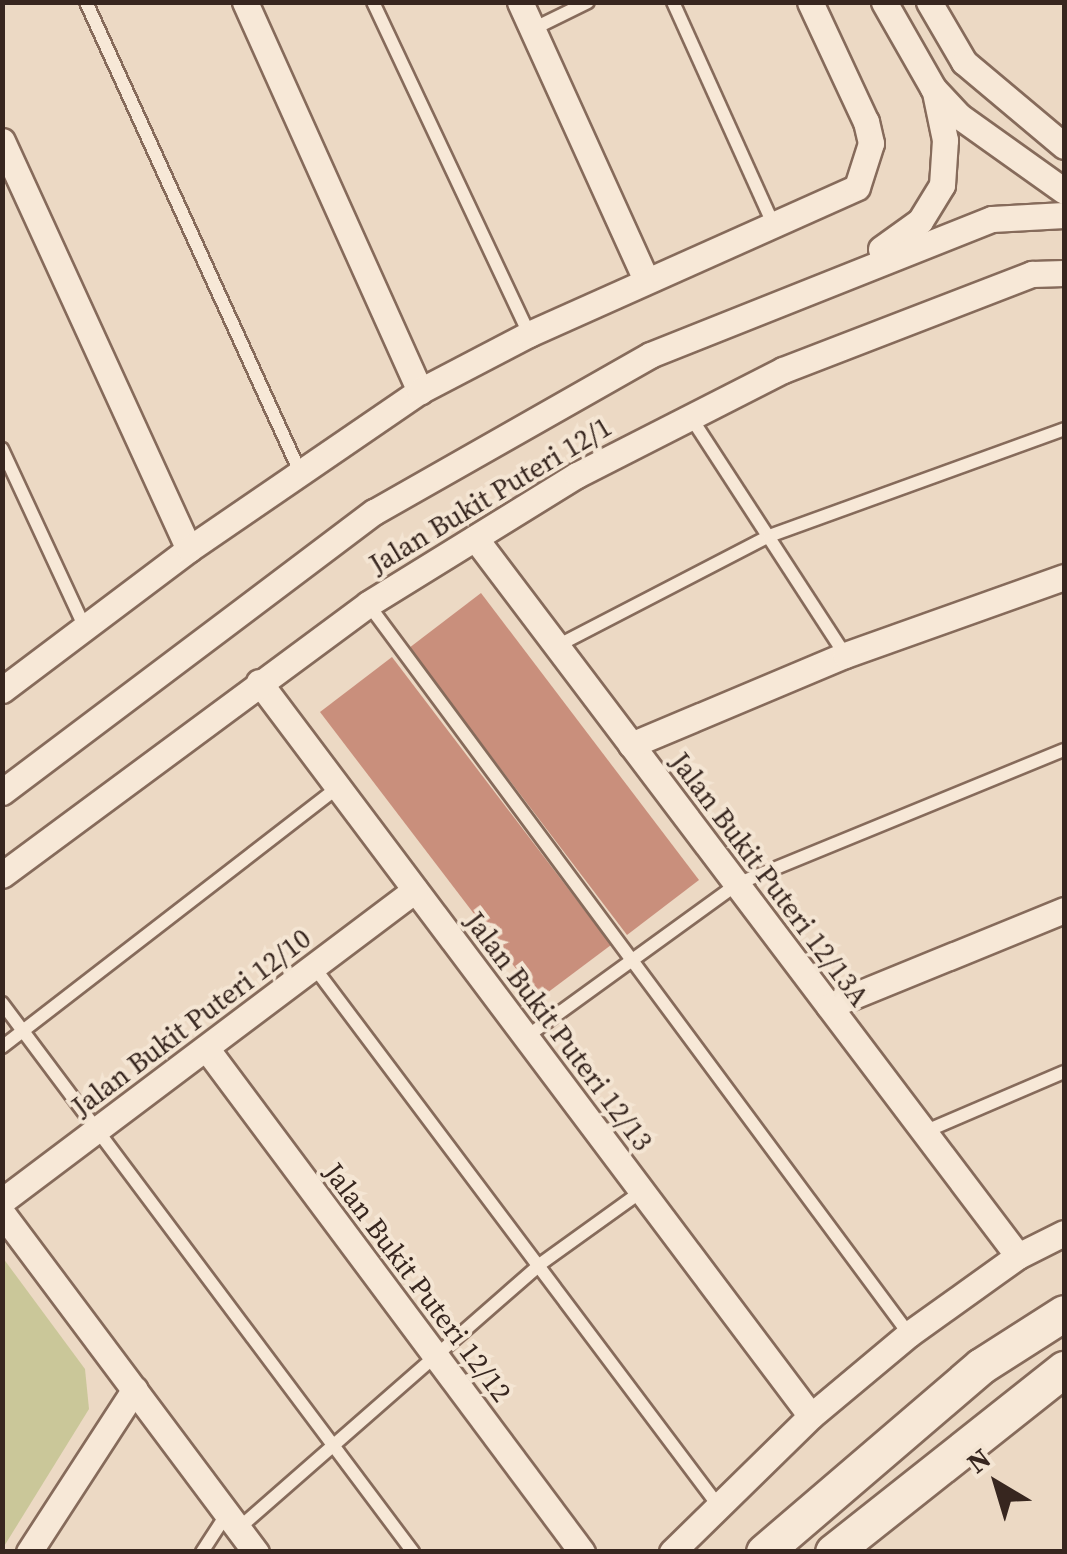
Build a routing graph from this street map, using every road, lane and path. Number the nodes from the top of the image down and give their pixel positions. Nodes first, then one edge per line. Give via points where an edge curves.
1 (86, 2) edge
2 (245, 2) edge
3 (373, 2) edge
4 (520, 2) edge
5 (588, 2) edge
6 (673, 2) edge
7 (810, 2) edge
8 (884, 2) edge
9 (930, 2) edge
10 (532, 29) junction
11 (933, 88) junction
12 (2, 141) edge
13 (1064, 146) edge
14 (10, 175) edge
15 (1064, 191) edge
16 (1064, 215) edge
17 (773, 223) junction
18 (857, 266) junction
19 (1064, 273) edge
20 (646, 280) junction
21 (529, 334) junction
22 (420, 392) junction
23 (689, 414) junction
24 (1064, 429) edge
25 (2, 449) edge
26 (300, 472) junction
27 (769, 536) junction
28 (475, 538) junction
29 (189, 549) junction
30 (1064, 577) edge
31 (368, 604) junction
32 (85, 628) junction
33 (556, 646) junction
34 (844, 655) junction
35 (259, 682) junction
36 (2, 690) edge
37 (631, 744) junction
38 (1064, 750) edge
39 (338, 788) junction
40 (2, 792) edge
41 (2, 875) edge
42 (737, 884) junction
43 (415, 890) junction
44 (1064, 910) edge
45 (630, 957) junction
46 (314, 967) junction
47 (2, 1003) edge
48 (829, 1006) junction
49 (24, 1030) junction
50 (526, 1037) junction
51 (2, 1047) edge
52 (206, 1048) junction
53 (1064, 1072) edge
54 (100, 1128) junction
55 (924, 1132) junction
56 (642, 1191) junction
57 (2, 1201) edge
58 (2, 1213) edge
59 (1064, 1233) edge
60 (1018, 1256) junction
61 (538, 1266) junction
62 (1064, 1313) edge
63 (909, 1334) junction
64 (433, 1354) junction
65 (1064, 1370) edge
66 (136, 1389) junction
67 (811, 1416) junction
68 (333, 1440) junction
69 (718, 1504) junction
70 (234, 1520) junction
71 (29, 1552) edge
72 (202, 1552) edge
73 (256, 1552) edge
74 (413, 1552) edge
75 (582, 1552) edge
76 (672, 1552) edge
77 (764, 1552) edge
78 (833, 1552) edge

1 - 26 lane
2 - 22 street
3 - 21 lane
4 - 10 street
5 - 10 lane
6 - 17 lane
7 - 17 street via 871,143 857,187
8 - 11 street
9 - 13 street via 964,62
10 - 20 street
11 - 15 street via 984,137
11 - 18 street via 946,140 942,185 920,221
12 - 14 street
14 - 29 street
16 - 18 street via 992,220
17 - 20 street
18 - 40 street via 650,355 374,512
19 - 23 street, Jalan Bukit Puteri 12/1 via 1032,274
20 - 21 street
21 - 22 street
22 - 26 street
23 - 27 lane
23 - 28 street, Jalan Bukit Puteri 12/1
24 - 27 lane
25 - 32 lane
26 - 29 street
27 - 33 lane
27 - 34 lane
28 - 31 street, Jalan Bukit Puteri 12/1
28 - 33 street, Jalan Bukit Puteri 12/13A
29 - 32 street
30 - 34 street
31 - 35 street, Jalan Bukit Puteri 12/1
31 - 45 lane
32 - 36 street
33 - 37 street, Jalan Bukit Puteri 12/13A
34 - 37 street
35 - 39 street, Jalan Bukit Puteri 12/13
35 - 41 street, Jalan Bukit Puteri 12/1
37 - 42 street, Jalan Bukit Puteri 12/13A
38 - 42 lane
39 - 43 street, Jalan Bukit Puteri 12/13
39 - 49 lane
42 - 45 lane
42 - 48 street, Jalan Bukit Puteri 12/13A
43 - 46 street, Jalan Bukit Puteri 12/10
43 - 50 street, Jalan Bukit Puteri 12/13
44 - 48 street
45 - 50 lane
45 - 63 lane
46 - 52 street, Jalan Bukit Puteri 12/10
46 - 61 lane
47 - 49 lane
48 - 55 street, Jalan Bukit Puteri 12/13A
49 - 51 lane
49 - 54 lane
50 - 56 street, Jalan Bukit Puteri 12/13
52 - 54 street, Jalan Bukit Puteri 12/10
52 - 64 street, Jalan Bukit Puteri 12/12
53 - 55 lane
54 - 57 street, Jalan Bukit Puteri 12/10
54 - 68 lane
55 - 60 street, Jalan Bukit Puteri 12/13A
56 - 61 lane
56 - 67 street, Jalan Bukit Puteri 12/13
58 - 66 street
59 - 60 street
60 - 63 street
61 - 64 lane
61 - 69 lane
62 - 77 street via 967,1377
63 - 67 street
64 - 68 lane
64 - 75 street, Jalan Bukit Puteri 12/12
65 - 78 street
66 - 70 street
66 - 71 street
67 - 69 street
68 - 70 lane
68 - 74 lane
69 - 76 street
70 - 72 lane
70 - 73 street

